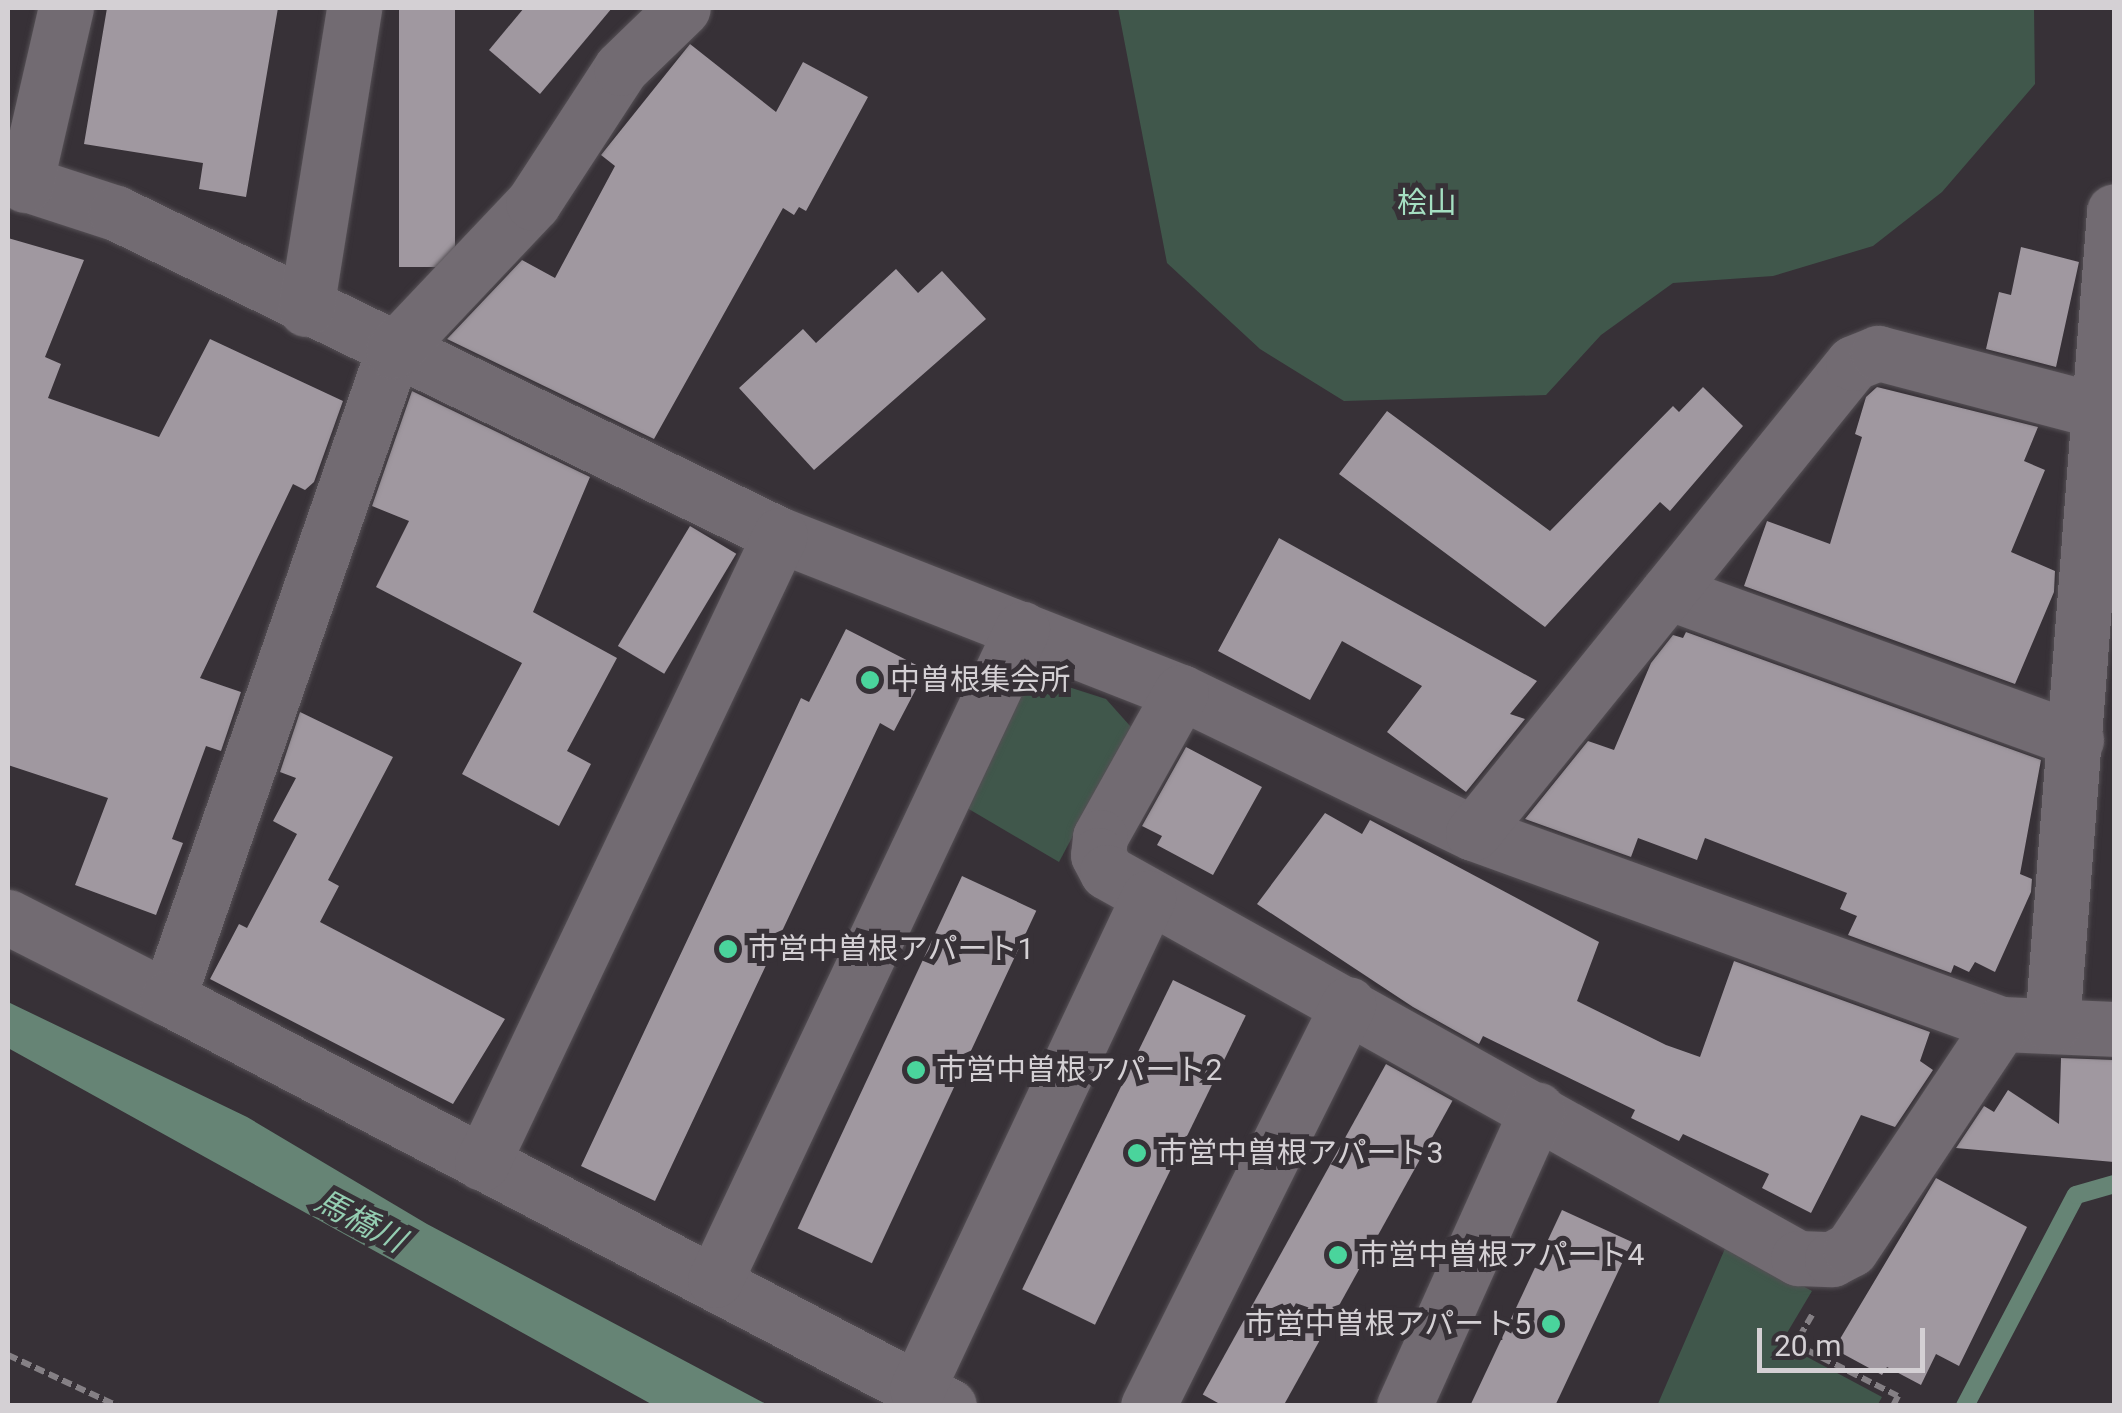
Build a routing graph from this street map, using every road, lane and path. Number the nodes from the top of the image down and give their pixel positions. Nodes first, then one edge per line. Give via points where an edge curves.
1 (66, 8) edge
2 (354, 8) edge
3 (684, 8) edge
4 (16, 182) edge
5 (2114, 211) edge
6 (306, 310) junction
7 (392, 351) junction
8 (2103, 412) junction
9 (2105, 491) edge
10 (780, 535) junction
11 (1668, 592) junction
12 (1022, 629) junction
13 (1181, 692) junction
14 (2076, 740) junction
15 (1473, 833) junction
16 (1148, 898) junction
17 (8, 918) edge
18 (168, 998) junction
19 (1348, 1004) junction
20 (2027, 1024) junction
21 (2114, 1029) edge
22 (1537, 1110) junction
23 (482, 1162) junction
24 (1851, 1250) junction
25 (715, 1280) junction
26 (8, 1356) edge
27 (933, 1397) edge
28 (118, 1406) edge
29 (1148, 1406) edge
30 (1404, 1406) edge
31 (1893, 1406) edge

1 - 4 street
2 - 6 street
3 - 7 street via 621,68 533,203
4 - 6 street via 116,212
5 - 8 street
6 - 7 street
7 - 10 street
7 - 18 street
8 - 9 street
8 - 11 street via 1878,353 1853,363
9 - 14 street
10 - 12 street
10 - 23 street
11 - 14 street
11 - 15 street
12 - 13 street
12 - 25 street
13 - 15 street
13 - 16 street via 1100,837 1098,855 1107,872
14 - 20 street
15 - 20 street
16 - 19 street
16 - 27 street
17 - 18 street
18 - 23 street
19 - 22 street
19 - 29 street
20 - 21 street
20 - 24 street
22 - 24 street via 1798,1258 1814,1262
22 - 30 street
23 - 25 street
24 - 31 path via 1795,1344 1898,1396
25 - 27 street
26 - 28 path

